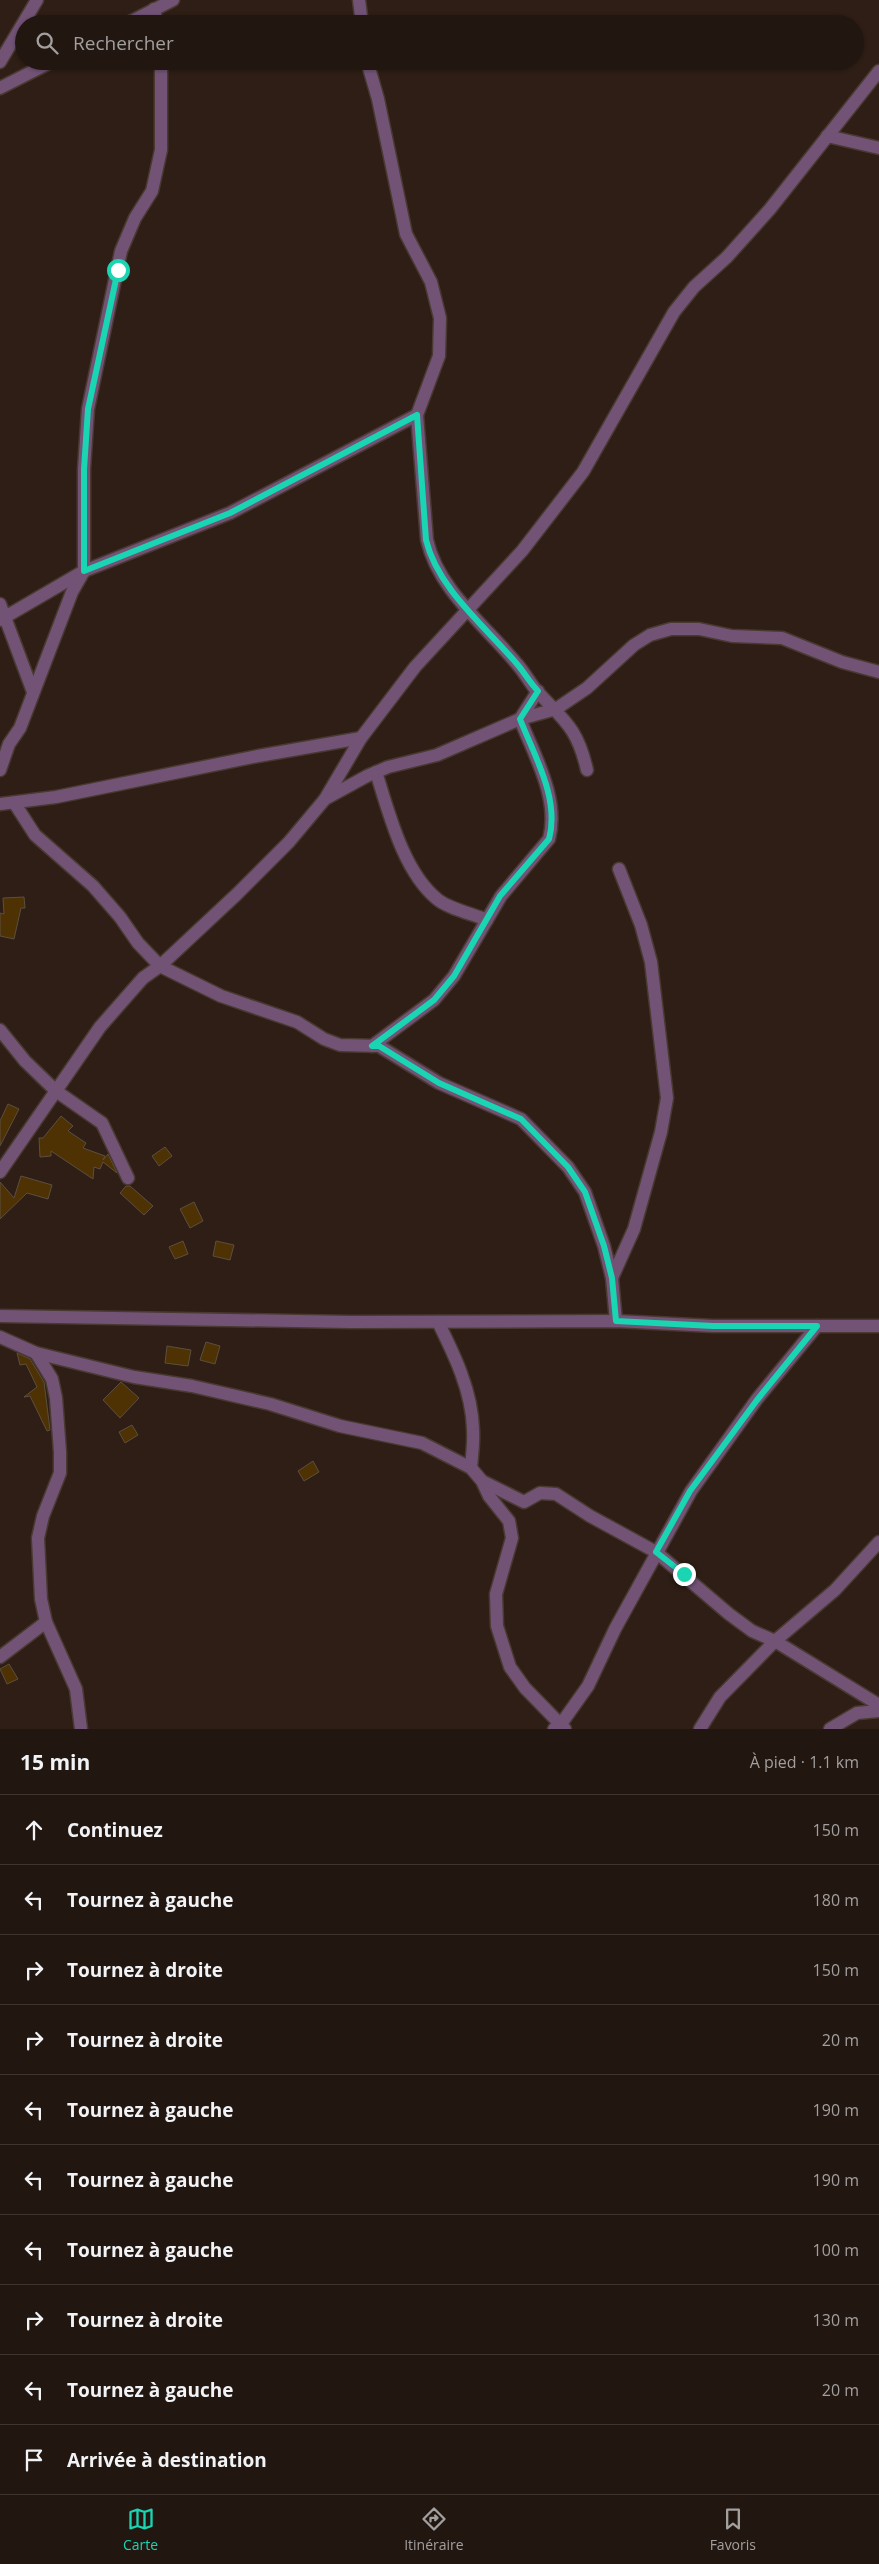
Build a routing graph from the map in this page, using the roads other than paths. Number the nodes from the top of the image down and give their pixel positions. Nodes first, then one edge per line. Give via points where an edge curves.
1 (37, 0) edge
2 (173, 0) edge
3 (359, 0) edge
4 (154, 9) junction
5 (28, 15) edge
6 (143, 15) edge
7 (155, 15) edge
8 (361, 15) edge
9 (15, 37) edge
10 (0, 62) edge
11 (35, 70) edge
12 (161, 70) edge
13 (370, 70) edge
14 (879, 71) edge
15 (0, 88) edge
16 (827, 136) junction
17 (879, 148) edge
18 (417, 415) junction
19 (84, 571) junction
20 (0, 604) edge
21 (469, 611) junction
22 (2, 618) edge
23 (879, 672) edge
24 (538, 691) junction
25 (33, 692) junction
26 (556, 709) junction
27 (520, 719) junction
28 (361, 738) junction
29 (0, 770) edge
30 (587, 770) dead end
31 (376, 772) junction
32 (325, 799) junction
33 (0, 804) edge
34 (15, 804) junction
35 (619, 869) dead end
36 (487, 920) junction
37 (160, 966) junction
38 (0, 1030) edge
39 (372, 1046) junction
40 (56, 1091) junction
41 (0, 1172) edge
42 (128, 1178) dead end
43 (612, 1278) junction
44 (0, 1316) edge
45 (616, 1321) junction
46 (438, 1322) junction
47 (817, 1326) junction
48 (879, 1326) edge
49 (0, 1337) edge
50 (36, 1353) junction
51 (471, 1468) junction
52 (482, 1481) junction
53 (879, 1542) edge
54 (656, 1552) junction
55 (46, 1622) junction
56 (775, 1642) junction
57 (0, 1657) edge
58 (879, 1704) edge
59 (879, 1712) edge
60 (560, 1727) edge
61 (81, 1729) edge
62 (700, 1729) edge
63 (830, 1729) edge

1 - 5 street
2 - 4 street
3 - 8 street
4 - 6 street
4 - 7 street
9 - 10 street
11 - 15 street
12 - 19 street via 161,150 152,191 135,218 121,251 88,409 84,469
13 - 18 street via 406,234 431,282 440,318 439,356
14 - 16 street
16 - 17 street
16 - 21 street via 770,209 674,312 583,472 522,551
18 - 19 street via 230,513
18 - 21 street via 426,540 431,558
19 - 22 street
19 - 25 street via 72,592
20 - 22 street
21 - 24 street
21 - 28 street via 415,667
22 - 25 street
23 - 26 street via 842,662 782,638 671,629 650,635 634,645 587,688
24 - 26 street
24 - 27 street
25 - 29 street
26 - 27 street
26 - 30 street via 582,746
27 - 31 street via 437,755
27 - 36 street via 550,797 552,828 549,839 500,896
28 - 32 street
28 - 34 street
31 - 32 street
31 - 36 street via 397,838 419,877 438,900
32 - 37 street via 282,849
33 - 34 street
34 - 37 street via 35,835 93,886
35 - 43 street via 641,925 651,962 667,1098 634,1229
36 - 39 street via 454,976 434,1000
37 - 39 street via 221,996 296,1022 324,1039 340,1045
37 - 40 street via 144,978 100,1027
38 - 40 street via 25,1061
39 - 43 street via 379,1046 439,1083 521,1119 568,1167 585,1192
40 - 41 street
40 - 42 street via 102,1123
43 - 45 street
44 - 46 street
45 - 46 street
45 - 47 street via 713,1326
46 - 51 street via 456,1359 469,1402 473,1428
47 - 48 street
47 - 54 street via 690,1491
49 - 50 street
50 - 51 street via 134,1377 270,1404 340,1426 422,1443
50 - 55 street via 52,1378 60,1452 60,1472 38,1538 41,1599
51 - 52 street
52 - 54 street via 524,1502 540,1493 556,1494
52 - 60 street via 509,1522 512,1538 496,1594 497,1626 510,1667
53 - 56 street via 835,1590
54 - 56 street via 729,1614 752,1631
54 - 60 street via 588,1686
55 - 57 street
55 - 61 street via 76,1688
56 - 58 street
56 - 62 street via 720,1697
59 - 63 street via 858,1713

